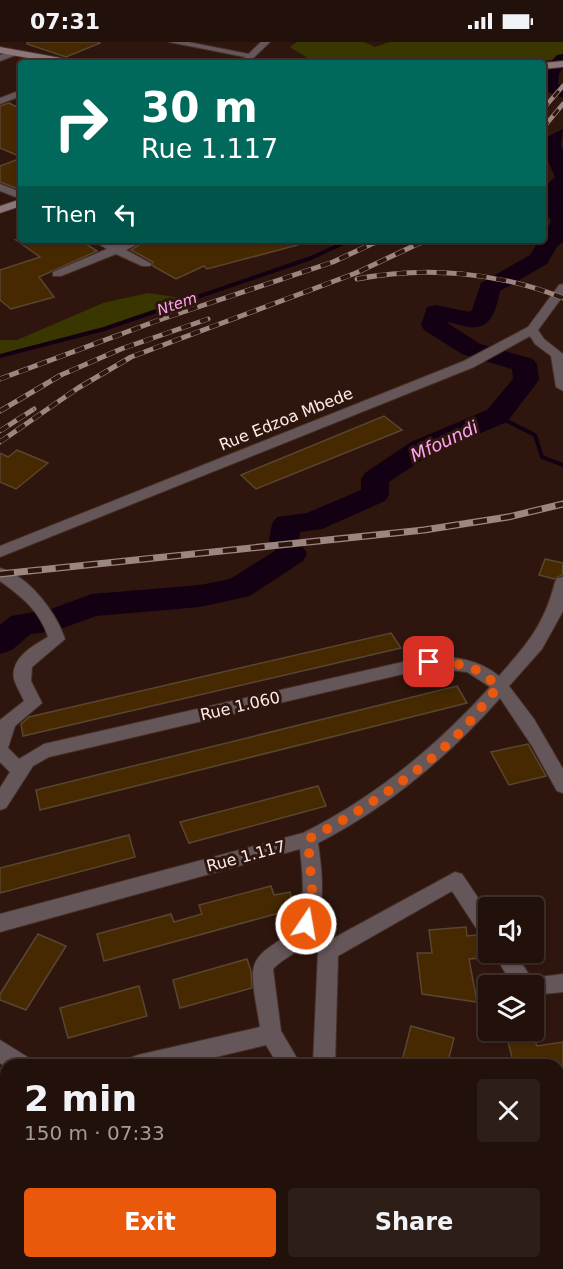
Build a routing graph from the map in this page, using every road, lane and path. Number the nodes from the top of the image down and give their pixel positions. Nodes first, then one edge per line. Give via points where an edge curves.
1 (172, 42) edge
2 (266, 42) edge
3 (0, 50) edge
4 (13, 53) junction
5 (0, 58) edge
6 (247, 58) edge
7 (54, 60) edge
8 (563, 64) edge
9 (546, 66) edge
10 (18, 94) edge
11 (0, 101) edge
12 (0, 187) edge
13 (18, 195) edge
14 (18, 203) edge
15 (0, 210) edge
16 (103, 243) edge
17 (132, 243) edge
18 (116, 250) junction
19 (146, 264) dead end
20 (57, 274) dead end
21 (563, 288) edge
22 (532, 330) junction
23 (563, 387) edge
24 (0, 552) edge
25 (0, 573) edge
26 (563, 582) edge
27 (559, 611) edge
28 (498, 687) junction
29 (0, 746) edge
30 (0, 751) edge
31 (21, 771) junction
32 (563, 786) edge
33 (0, 803) edge
34 (308, 839) junction
35 (478, 914) edge
36 (0, 924) edge
37 (563, 983) edge
38 (544, 985) edge
39 (271, 1034) junction
40 (0, 1050) edge
41 (13, 1059) edge
42 (164, 1059) edge
43 (286, 1059) edge
44 (324, 1059) edge

1 - 6 street
2 - 6 street
3 - 4 main road
4 - 5 street
4 - 7 main road
8 - 9 main road
10 - 11 street
12 - 13 street
14 - 15 main road
16 - 18 street
17 - 18 street
18 - 19 street
18 - 20 street
21 - 22 street, Rue Edzoa Mbede
22 - 23 street via 557,354
22 - 24 street, Rue Edzoa Mbede via 469,364
25 - 29 street via 29,593 51,620 57,639 28,658 22,679 33,703 7,723
26 - 27 street, Rue 1.117
27 - 28 street, Rue 1.117 via 536,645
28 - 31 street, Rue 1.060 via 483,672 460,664 429,662 44,751 27,761
28 - 32 street, Rue 1.060 via 517,708
28 - 34 street, Rue 1.117 via 464,727 405,779
30 - 31 street
31 - 33 street, Rue 1.060
34 - 36 street, Rue 1.117
34 - 39 street via 313,902 306,924 293,942 268,958 263,968
35 - 44 street via 455,880 328,951
37 - 38 street
39 - 42 street
39 - 43 street
40 - 41 street

